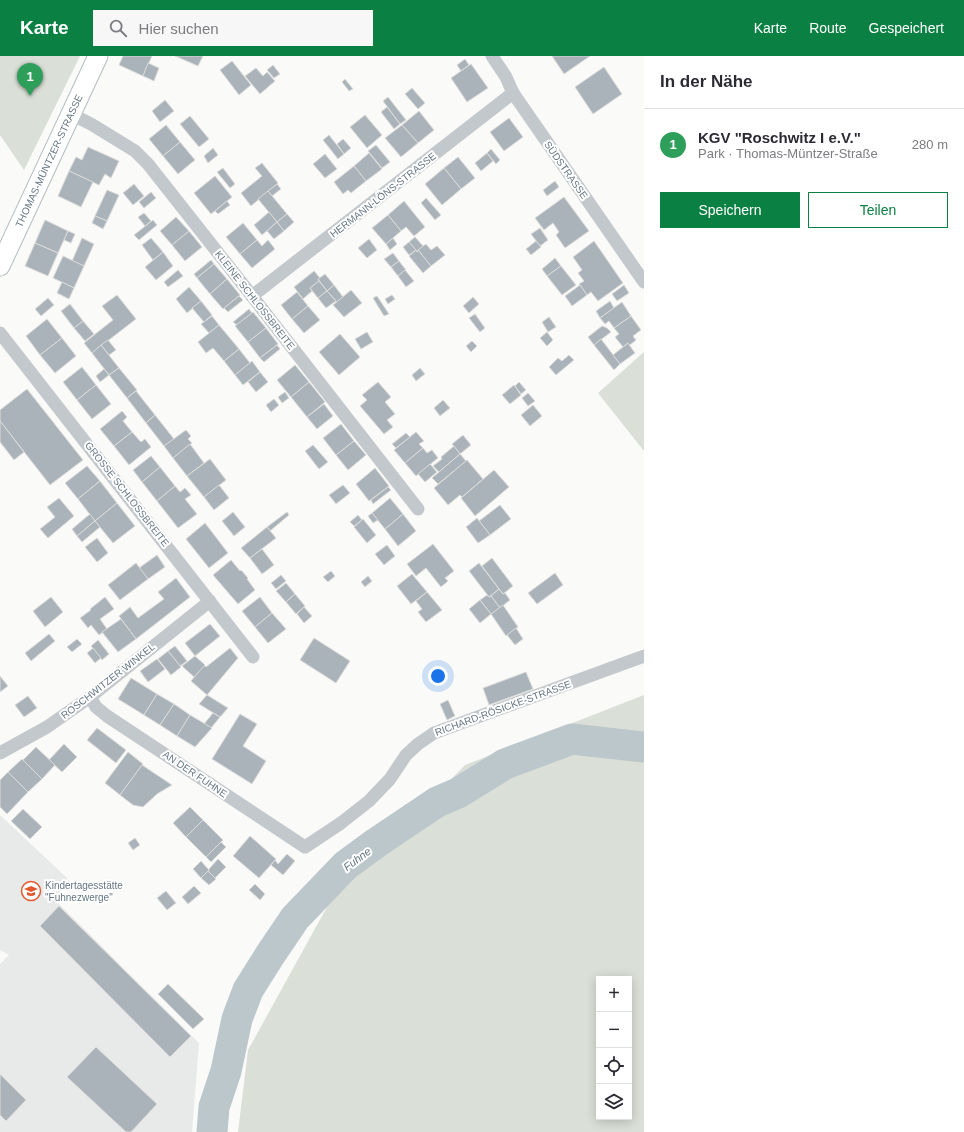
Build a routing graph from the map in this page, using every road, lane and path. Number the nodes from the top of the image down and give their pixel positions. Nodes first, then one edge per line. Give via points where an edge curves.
1 (98, 56) edge
2 (492, 56) edge
3 (513, 93) junction
4 (71, 114) junction
5 (0, 266) edge
6 (644, 282) edge
7 (252, 296) junction
8 (0, 333) edge
9 (418, 509) dead end
10 (210, 601) junction
11 (644, 656) edge
12 (253, 657) dead end
13 (90, 697) junction
14 (0, 753) edge
15 (305, 847) joint

1 - 4 main road, THOMAS-MÜNTZER-STRASSE
2 - 3 street, SÜDSTRASSE
3 - 6 street, SÜDSTRASSE
3 - 7 street, HERMANN-LÖNS-STRASSE
4 - 5 main road, THOMAS-MÜNTZER-STRASSE
4 - 7 street, KLEINE SCHLOSSBREITE via 135,151 148,164
7 - 9 street, KLEINE SCHLOSSBREITE
8 - 10 street, GROSSE SCHLOSSBREITE
10 - 12 street, GROSSE SCHLOSSBREITE
10 - 13 street, ROSCHWITZER WINKEL
11 - 15 street, RICHARD-RÖSICKE-STRASSE via 434,733 406,755 390,779 369,801
13 - 14 street, ROSCHWITZER WINKEL via 47,727
13 - 15 street, AN DER FUHNE via 96,707 107,716

